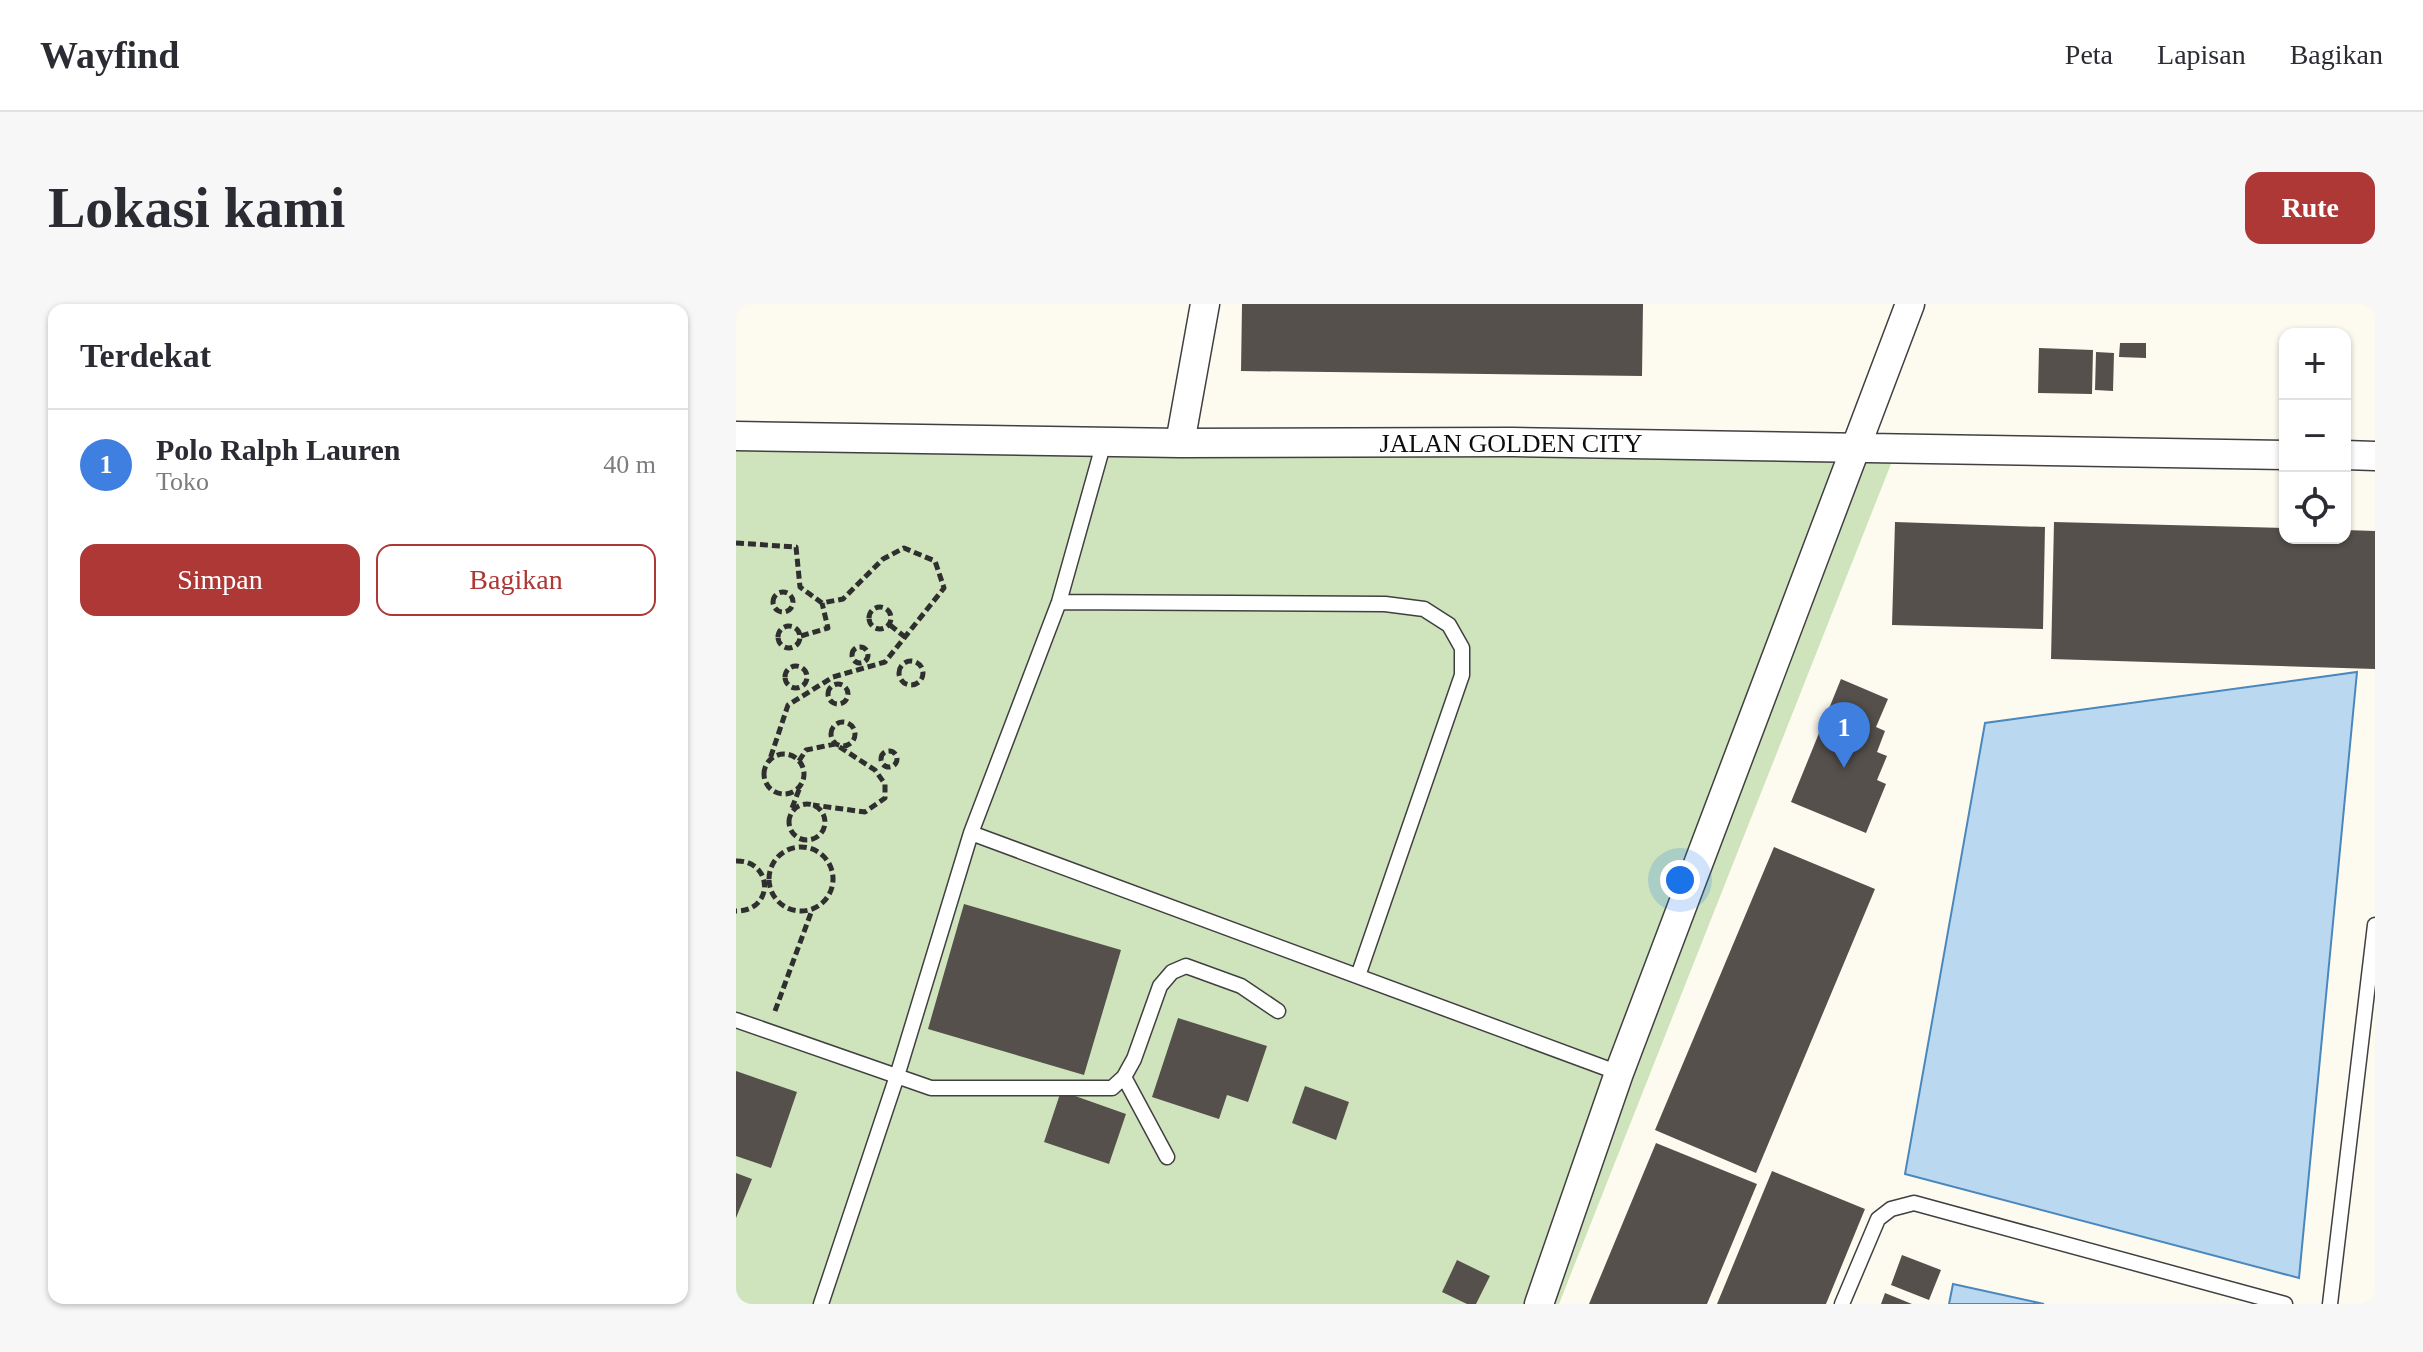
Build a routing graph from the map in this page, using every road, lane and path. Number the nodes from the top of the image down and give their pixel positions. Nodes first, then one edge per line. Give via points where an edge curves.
1 (1205, 304) edge
2 (1910, 304) edge
3 (736, 436) edge
4 (1104, 442) junction
5 (1180, 443) junction
6 (1854, 448) junction
7 (2279, 455) edge
8 (2351, 455) edge
9 (2375, 456) edge
10 (736, 543) edge
11 (800, 587) junction
12 (792, 597) junction
13 (1059, 602) junction
14 (822, 603) junction
15 (890, 625) junction
16 (801, 636) junction
17 (905, 637) junction
18 (891, 655) junction
19 (903, 664) junction
20 (829, 679) junction
21 (834, 685) dead end
22 (802, 687) junction
23 (805, 694) junction
24 (835, 744) junction
25 (770, 759) junction
26 (799, 761) junction
27 (883, 764) dead end
28 (875, 770) junction
29 (802, 782) junction
30 (813, 805) junction
31 (789, 816) junction
32 (971, 833) junction
33 (808, 840) junction
34 (787, 850) junction
35 (736, 861) edge
36 (762, 875) junction
37 (773, 896) junction
38 (812, 910) junction
39 (736, 911) edge
40 (2375, 925) edge
41 (1358, 976) junction
42 (1278, 1011) dead end
43 (736, 1020) edge
44 (768, 1031) junction
45 (1619, 1073) junction
46 (897, 1076) junction
47 (1124, 1077) junction
48 (1167, 1157) dead end
49 (821, 1304) edge
50 (1539, 1304) edge
51 (1842, 1304) edge
52 (2285, 1304) edge
53 (2330, 1304) edge

1 - 5 street
2 - 6 street
3 - 4 street, JALAN GOLDEN CITY
4 - 5 street, JALAN GOLDEN CITY
4 - 13 lane
5 - 6 street, JALAN GOLDEN CITY
6 - 7 street, JALAN GOLDEN CITY
6 - 45 street
8 - 9 street
10 - 11 path via 796,547
11 - 12 path
11 - 14 path
12 - 12 path via 777,594 775,608 790,610
13 - 32 lane
13 - 41 lane via 1385,604 1424,609 1449,625 1462,648 1462,675
14 - 16 path via 828,628
14 - 17 path via 843,599 883,559 904,548 935,561 944,588
15 - 15 path via 873,627 873,610 890,611
15 - 17 path
16 - 16 path via 788,625 778,636 789,649
17 - 18 path
18 - 19 path
18 - 20 path via 885,662
19 - 19 path via 918,663 921,680 903,682
20 - 21 path
20 - 23 path
22 - 22 path via 806,671 790,668 788,685
22 - 23 path
23 - 25 path via 788,705
24 - 24 path via 834,726 848,724 853,741
24 - 26 path via 806,750
24 - 28 path
25 - 26 path via 782,754
25 - 29 path via 764,777 770,788 789,793
26 - 29 path
27 - 28 path
28 - 30 path via 885,784 885,798 865,812
29 - 31 path
30 - 31 path via 801,804
30 - 33 path via 825,824 820,835
31 - 33 path via 792,833
32 - 41 lane
32 - 46 lane
33 - 34 path
34 - 37 path via 768,875
34 - 38 path via 817,851 831,867 828,897
35 - 36 path via 751,863
36 - 37 path
36 - 39 path via 761,900 749,910
37 - 38 path via 790,910
38 - 44 path
40 - 53 lane
41 - 45 lane
42 - 47 lane via 1241,986 1186,966 1160,986
43 - 44 lane
44 - 46 lane
45 - 50 street
46 - 47 lane via 931,1088 1062,1089 1112,1088
46 - 49 lane
47 - 48 lane
51 - 52 lane via 1878,1219 1914,1203

